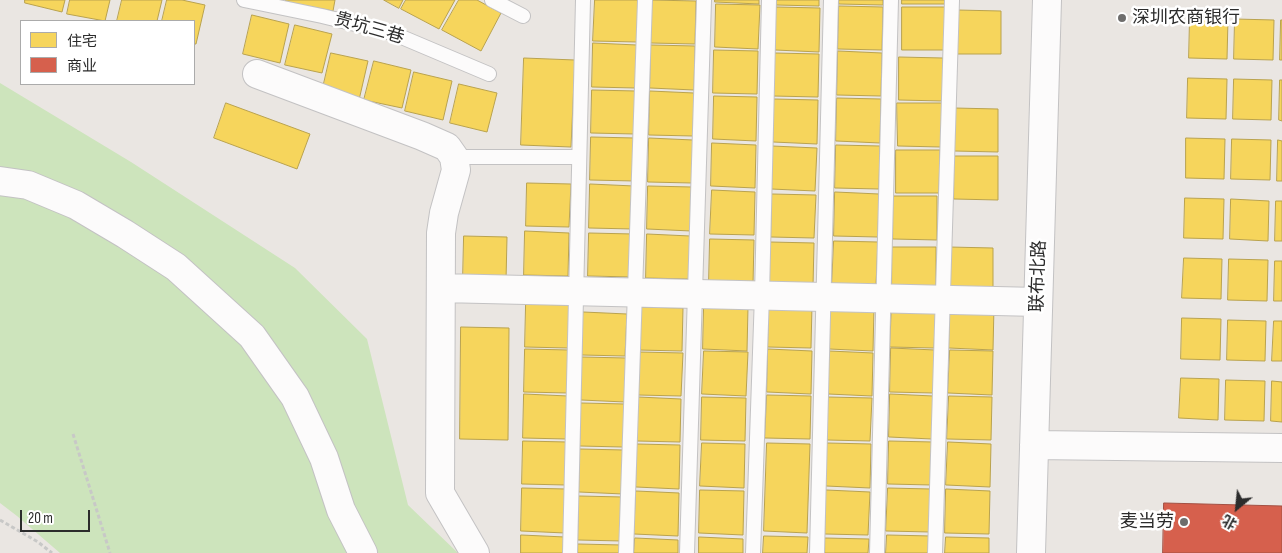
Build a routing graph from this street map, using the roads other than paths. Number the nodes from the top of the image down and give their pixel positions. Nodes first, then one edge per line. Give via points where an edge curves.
1 (244, 0) edge
2 (492, 0) edge
3 (583, 0) edge
4 (646, 0) edge
5 (704, 0) edge
6 (769, 0) edge
7 (831, 0) edge
8 (891, 0) edge
9 (952, 0) edge
10 (1047, 0) edge
11 (523, 16) dead end
12 (257, 74) dead end
13 (488, 74) dead end
14 (454, 157) junction
15 (579, 157) junction
16 (0, 181) edge
17 (441, 288) junction
18 (576, 291) junction
19 (636, 292) junction
20 (695, 294) junction
21 (762, 295) junction
22 (824, 297) junction
23 (884, 298) junction
24 (943, 300) junction
25 (1038, 302) junction
26 (1034, 445) junction
27 (1282, 448) edge
28 (363, 553) edge
29 (475, 553) edge
30 (570, 553) edge
31 (626, 553) edge
32 (687, 553) edge
33 (753, 553) edge
34 (817, 553) edge
35 (877, 553) edge
36 (935, 553) edge
37 (1031, 553) edge

1 - 13 lane, 贵坑三巷 via 392,33
2 - 11 lane
3 - 15 lane
4 - 19 lane
5 - 20 lane
6 - 21 lane
7 - 22 lane
8 - 23 lane
9 - 24 lane
10 - 25 street, 联布北路
12 - 14 street via 422,136 446,147
14 - 15 lane
14 - 17 street via 456,170 441,233
15 - 18 lane
16 - 28 street via 28,185 68,202 126,234 176,267 252,336 295,397 324,458 341,510
17 - 18 street
17 - 29 street via 440,493
18 - 19 street
18 - 30 lane
19 - 20 street
19 - 31 lane
20 - 21 street
20 - 32 lane
21 - 22 street
21 - 33 lane
22 - 23 street
22 - 34 lane
23 - 24 street
23 - 35 lane
24 - 25 street
24 - 36 lane
25 - 26 street, 联布北路
26 - 27 street
26 - 37 street, 联布北路

